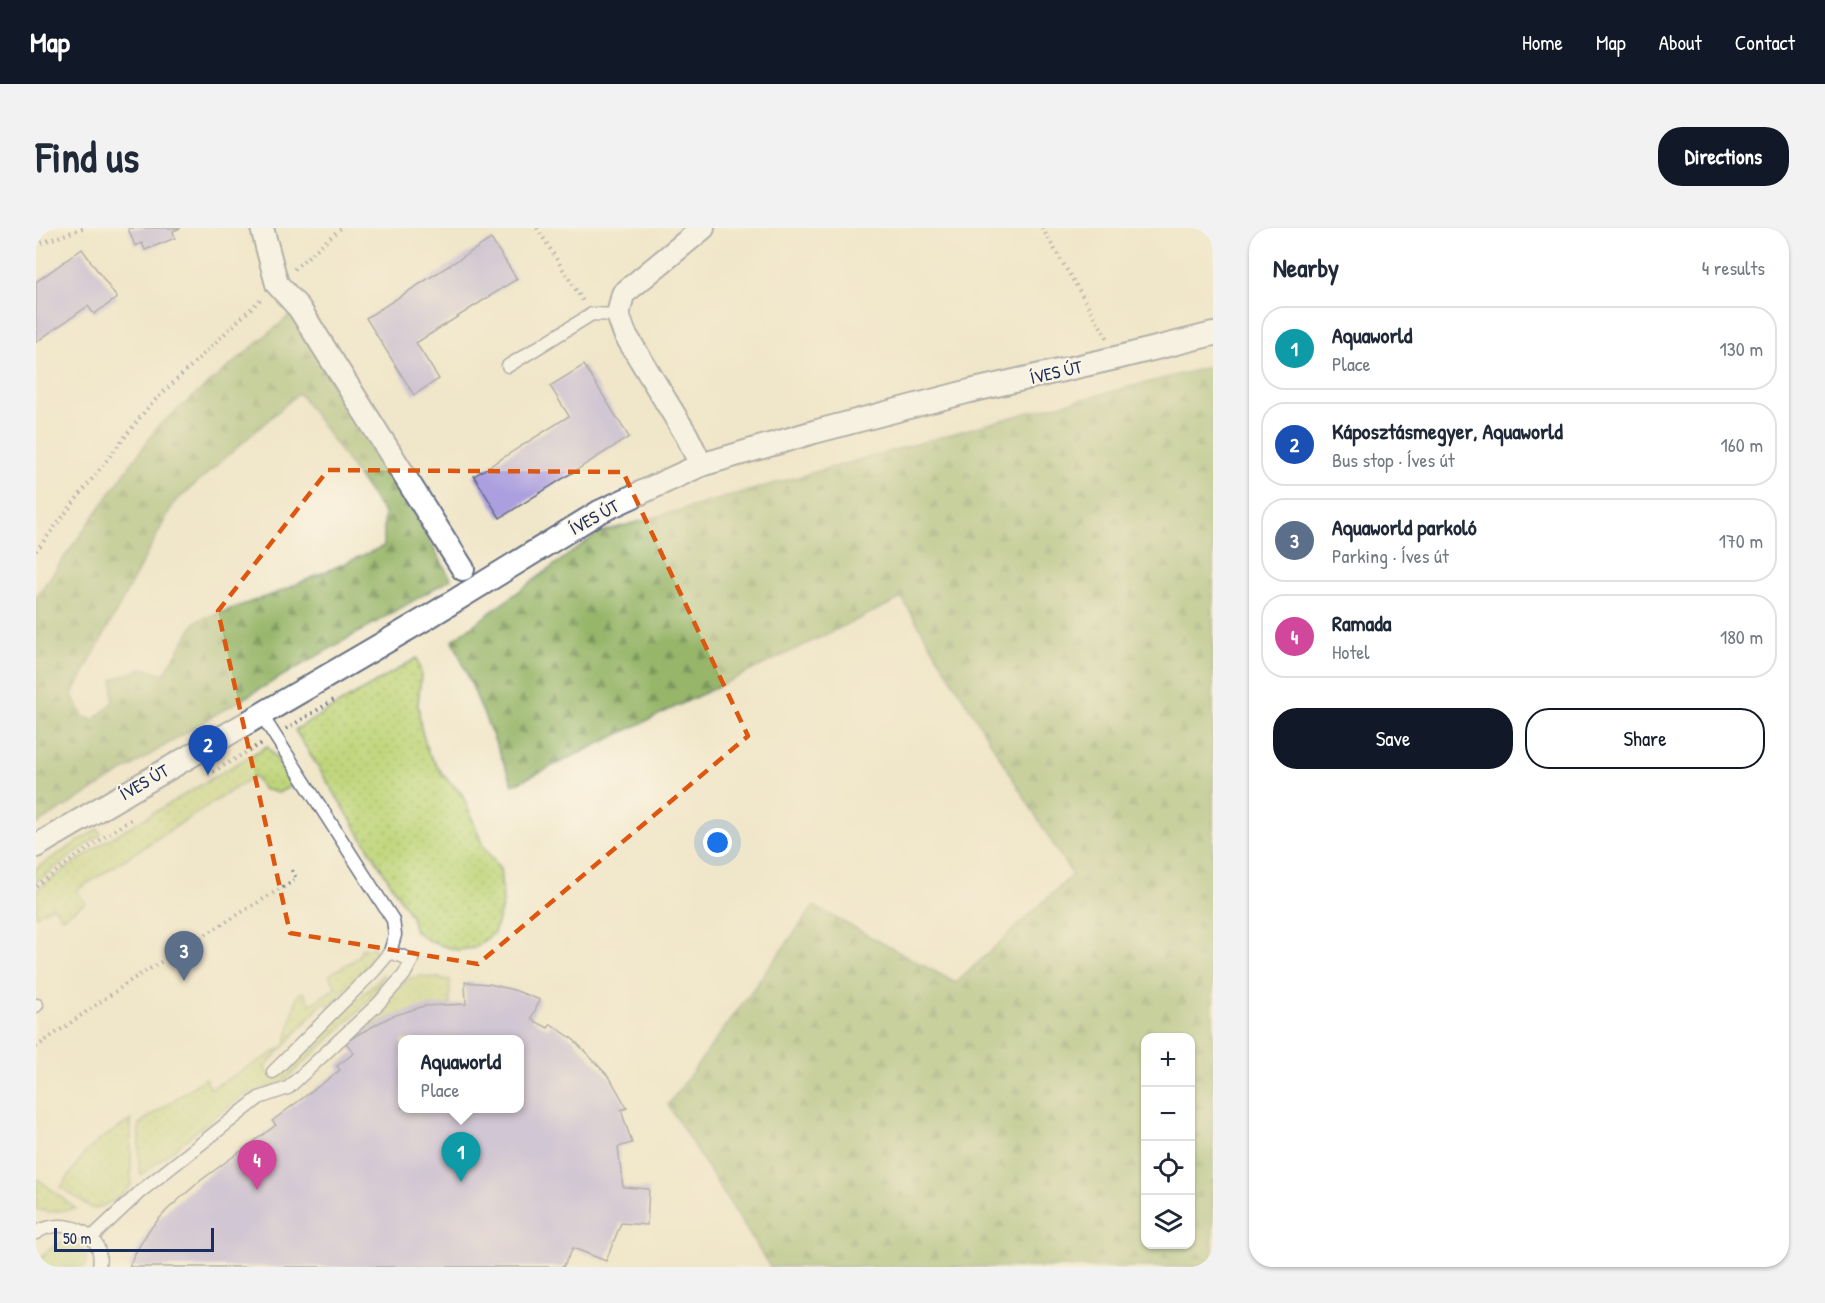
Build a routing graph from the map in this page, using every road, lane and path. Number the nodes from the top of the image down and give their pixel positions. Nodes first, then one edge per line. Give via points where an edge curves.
1 (83, 228) edge
2 (262, 228) edge
3 (341, 228) edge
4 (537, 228) edge
5 (703, 228) edge
6 (1042, 228) edge
7 (36, 246) edge
8 (277, 284) junction
9 (592, 314) junction
10 (618, 315) junction
11 (1213, 334) edge
12 (1120, 357) junction
13 (508, 366) dead end
14 (701, 465) junction
15 (37, 549) edge
16 (463, 569) dead end
17 (339, 697) dead end
18 (261, 714) junction
19 (275, 735) junction
20 (208, 775) dead end
21 (133, 818) dead end
22 (36, 846) edge
23 (292, 870) dead end
24 (36, 886) edge
25 (390, 952) junction
26 (36, 1047) edge
27 (273, 1072) dead end
28 (38, 1229) edge
29 (91, 1238) junction
30 (99, 1267) edge

1 - 7 path
2 - 8 street
3 - 8 path
4 - 9 path
5 - 10 street via 623,294
6 - 12 path
8 - 15 path via 149,406
8 - 16 street via 305,316
9 - 10 lane
9 - 13 lane
10 - 14 street via 625,334
11 - 12 street, ÍVES ÚT
12 - 14 street, ÍVES ÚT via 970,391
14 - 18 street, ÍVES ÚT via 599,512
17 - 19 path
18 - 19 lane
18 - 22 street, ÍVES ÚT
19 - 20 path
19 - 25 lane via 393,920 395,935
21 - 24 path
23 - 26 path via 296,879 133,979
25 - 27 lane
25 - 29 lane via 412,960 378,1004 288,1088 259,1098 141,1191
28 - 29 lane via 67,1226
29 - 30 lane via 98,1249

